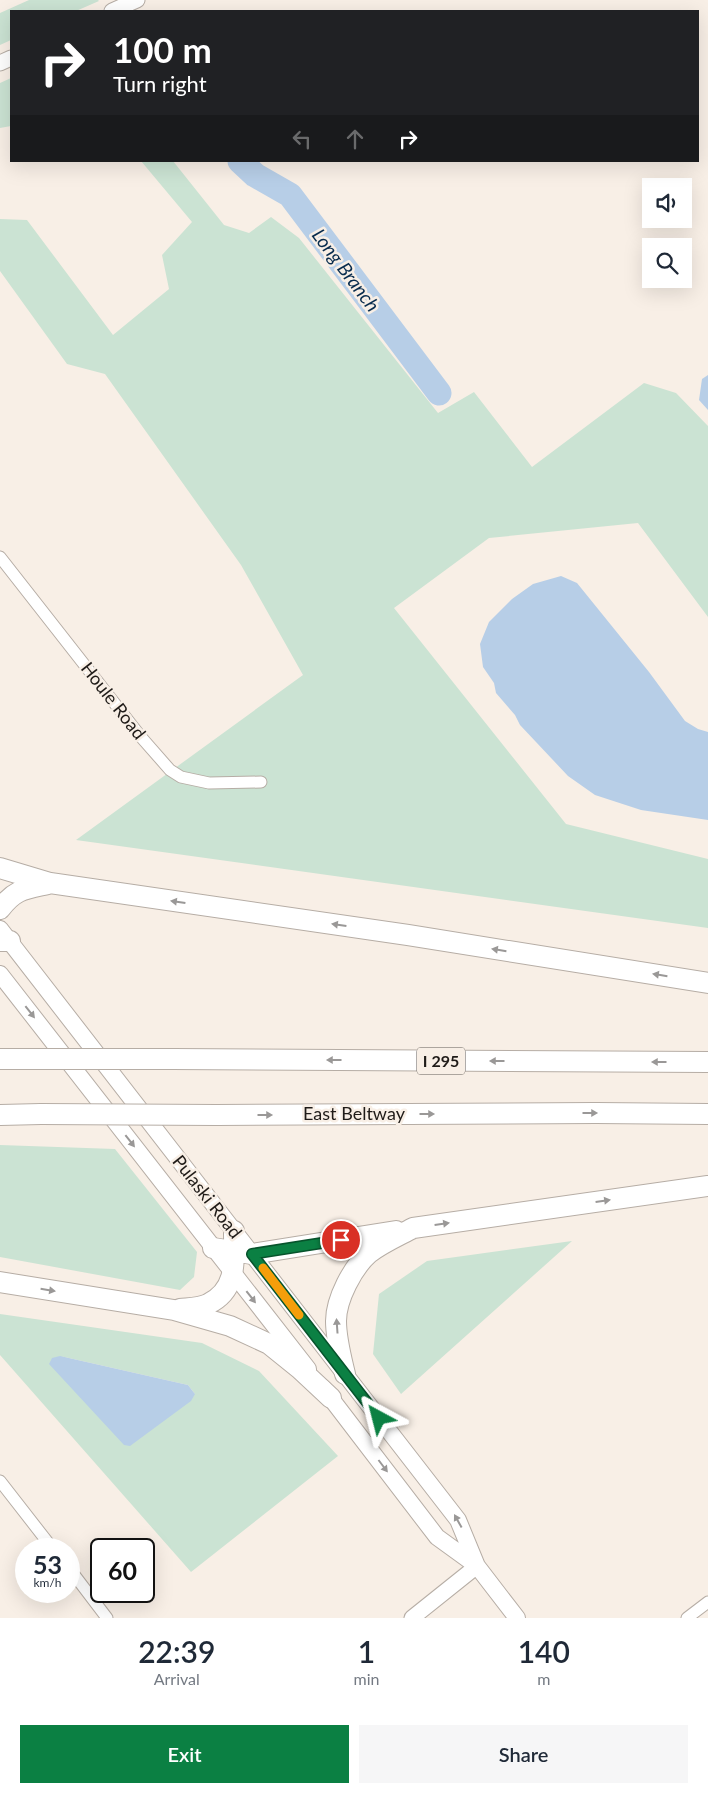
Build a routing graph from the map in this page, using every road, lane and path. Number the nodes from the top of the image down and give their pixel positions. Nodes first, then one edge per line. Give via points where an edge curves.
1 (133, 2) edge
2 (114, 10) edge
3 (0, 557) edge
4 (261, 782) dead end
5 (0, 868) edge
6 (50, 883) junction
7 (0, 909) edge
8 (3, 937) edge
9 (0, 974) edge
10 (708, 983) edge
11 (0, 1060) edge
12 (708, 1062) edge
13 (0, 1114) edge
14 (708, 1114) edge
15 (708, 1186) edge
16 (413, 1228) junction
17 (234, 1231) joint
18 (213, 1248) junction
19 (243, 1253) junction
20 (233, 1274) junction
21 (0, 1282) edge
22 (174, 1310) junction
23 (345, 1374) junction
24 (330, 1398) junction
25 (0, 1481) edge
26 (44, 1538) edge
27 (477, 1566) junction
28 (80, 1582) edge
29 (708, 1602) edge
30 (107, 1618) edge
31 (412, 1618) edge
32 (517, 1618) edge
33 (686, 1618) edge

1 - 2 street
3 - 4 street, Houle Road via 170,770 209,783
5 - 6 highway
6 - 7 highway via 20,890
10 -> 6 highway
8 - 17 main road, Pulaski Road
9 -> 18 main road, Pulaski Road
12 -> 11 highway, I 295, bridge
13 -> 14 highway, East Beltway, bridge
16 -> 15 highway
16 - 19 highway
23 -> 16 highway via 336,1320 351,1276 378,1247
17 - 19 highway
18 - 19 highway
18 - 20 main road, Pulaski Road
19 - 20 highway
19 - 23 main road, Pulaski Road
20 - 22 highway via 225,1292 207,1305
20 -> 24 main road, Pulaski Road
21 -> 22 highway
22 - 24 highway via 230,1326 269,1344
27 -> 23 main road, Pulaski Road via 458,1520
24 -> 27 main road, Pulaski Road via 437,1537
25 - 26 street
27 - 31 street
27 - 32 main road, Pulaski Road
28 - 30 street
29 - 33 street

